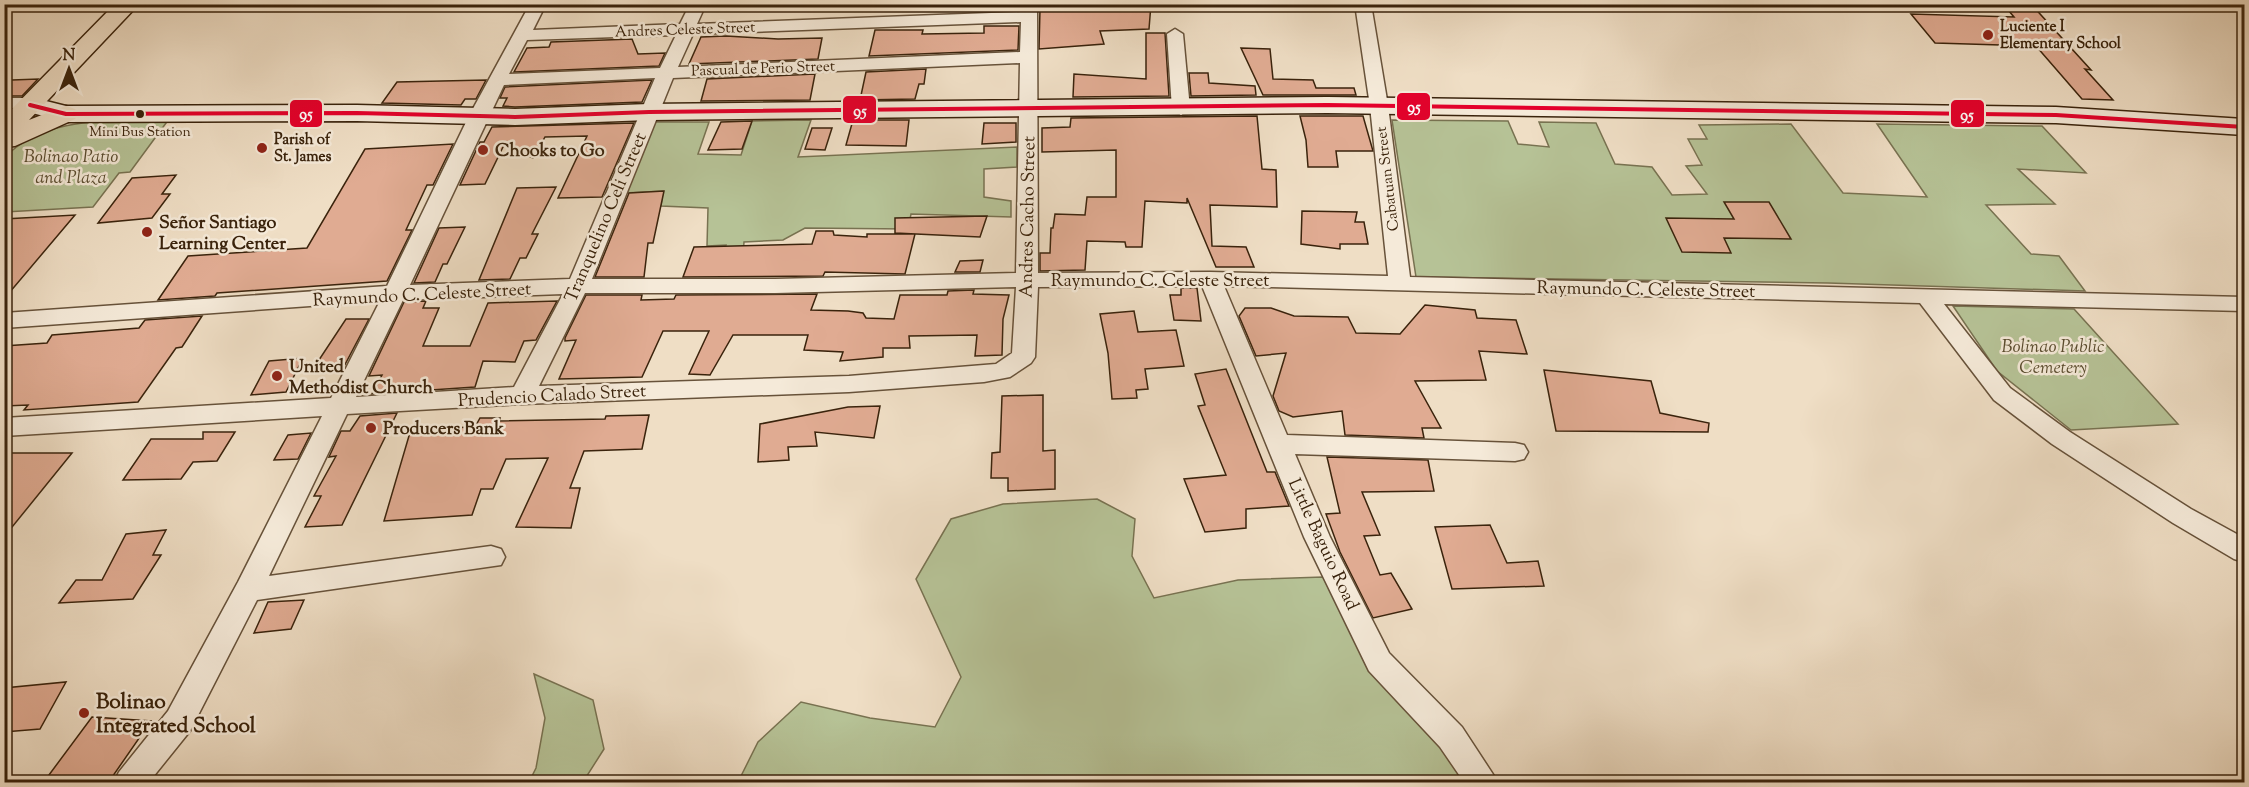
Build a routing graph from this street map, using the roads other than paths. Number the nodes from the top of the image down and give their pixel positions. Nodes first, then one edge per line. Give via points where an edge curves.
1 (128, 4) edge
2 (538, 4) edge
3 (698, 4) edge
4 (1363, 4) edge
5 (1029, 11) edge
6 (688, 29) junction
7 (1174, 34) dead end
8 (522, 35) junction
9 (1029, 57) junction
10 (667, 73) junction
11 (498, 80) junction
12 (4, 103) edge
13 (31, 104) junction
14 (1379, 106) junction
15 (1028, 108) junction
16 (1181, 109) junction
17 (649, 112) junction
18 (66, 114) junction
19 (478, 116) junction
20 (2244, 128) edge
21 (4, 132) edge
22 (4, 141) edge
23 (1210, 279) junction
24 (1027, 281) junction
25 (1400, 283) junction
26 (578, 286) junction
27 (395, 293) junction
28 (1924, 295) junction
29 (2244, 304) edge
30 (4, 321) edge
31 (1023, 357) joint
32 (522, 395) junction
33 (340, 406) junction
34 (4, 427) edge
35 (1279, 444) junction
36 (1515, 452) dead end
37 (2244, 551) edge
38 (491, 557) dead end
39 (248, 590) junction
40 (130, 783) edge
41 (1482, 783) edge

1 - 13 main road
2 - 8 street
3 - 6 street, Tranquelino Celi Street
4 - 14 street, Cabatuan Street
5 - 6 street, Andres Celeste Street
5 - 9 street, Andres Cacho Street
6 - 8 street, Andres Celeste Street
6 - 10 street, Tranquelino Celi Street
7 - 16 street
8 - 11 street
9 - 10 street, Pascual de Perio Street
9 - 15 street, Andres Cacho Street
10 - 11 street, Pascual de Perio Street
10 - 17 street, Tranquelino Celi Street
11 - 19 street
12 - 13 street
13 - 18 street
13 - 21 main road
14 - 16 street
14 - 20 street via 2044,115
14 - 25 street, Cabatuan Street
15 - 16 street
15 - 17 street
15 - 24 street, Andres Cacho Street
17 - 19 street
17 - 26 street, Tranquelino Celi Street
18 - 19 street via 357,112
18 - 22 main road
19 - 27 street
23 - 24 street, Raymundo C. Celeste Street
23 - 25 street, Raymundo C. Celeste Street
23 - 35 street, Little Baguio Road
24 - 26 street, Raymundo C. Celeste Street
24 - 31 street, Andres Cacho Street
25 - 28 street, Raymundo C. Celeste Street
26 - 27 street, Raymundo C. Celeste Street
26 - 32 street, Tranquelino Celi Street
27 - 30 street, Raymundo C. Celeste Street
27 - 33 street
28 - 29 street, Raymundo C. Celeste Street
28 - 37 street via 2002,394 2061,438
31 - 32 street, Prudencio Calado Street via 1002,371 973,375 849,384
32 - 33 street, Prudencio Calado Street
33 - 34 street, Prudencio Calado Street
33 - 39 street
35 - 36 street
35 - 41 street, Little Baguio Road via 1317,537 1379,662 1451,737
38 - 39 street
39 - 40 street via 179,721

